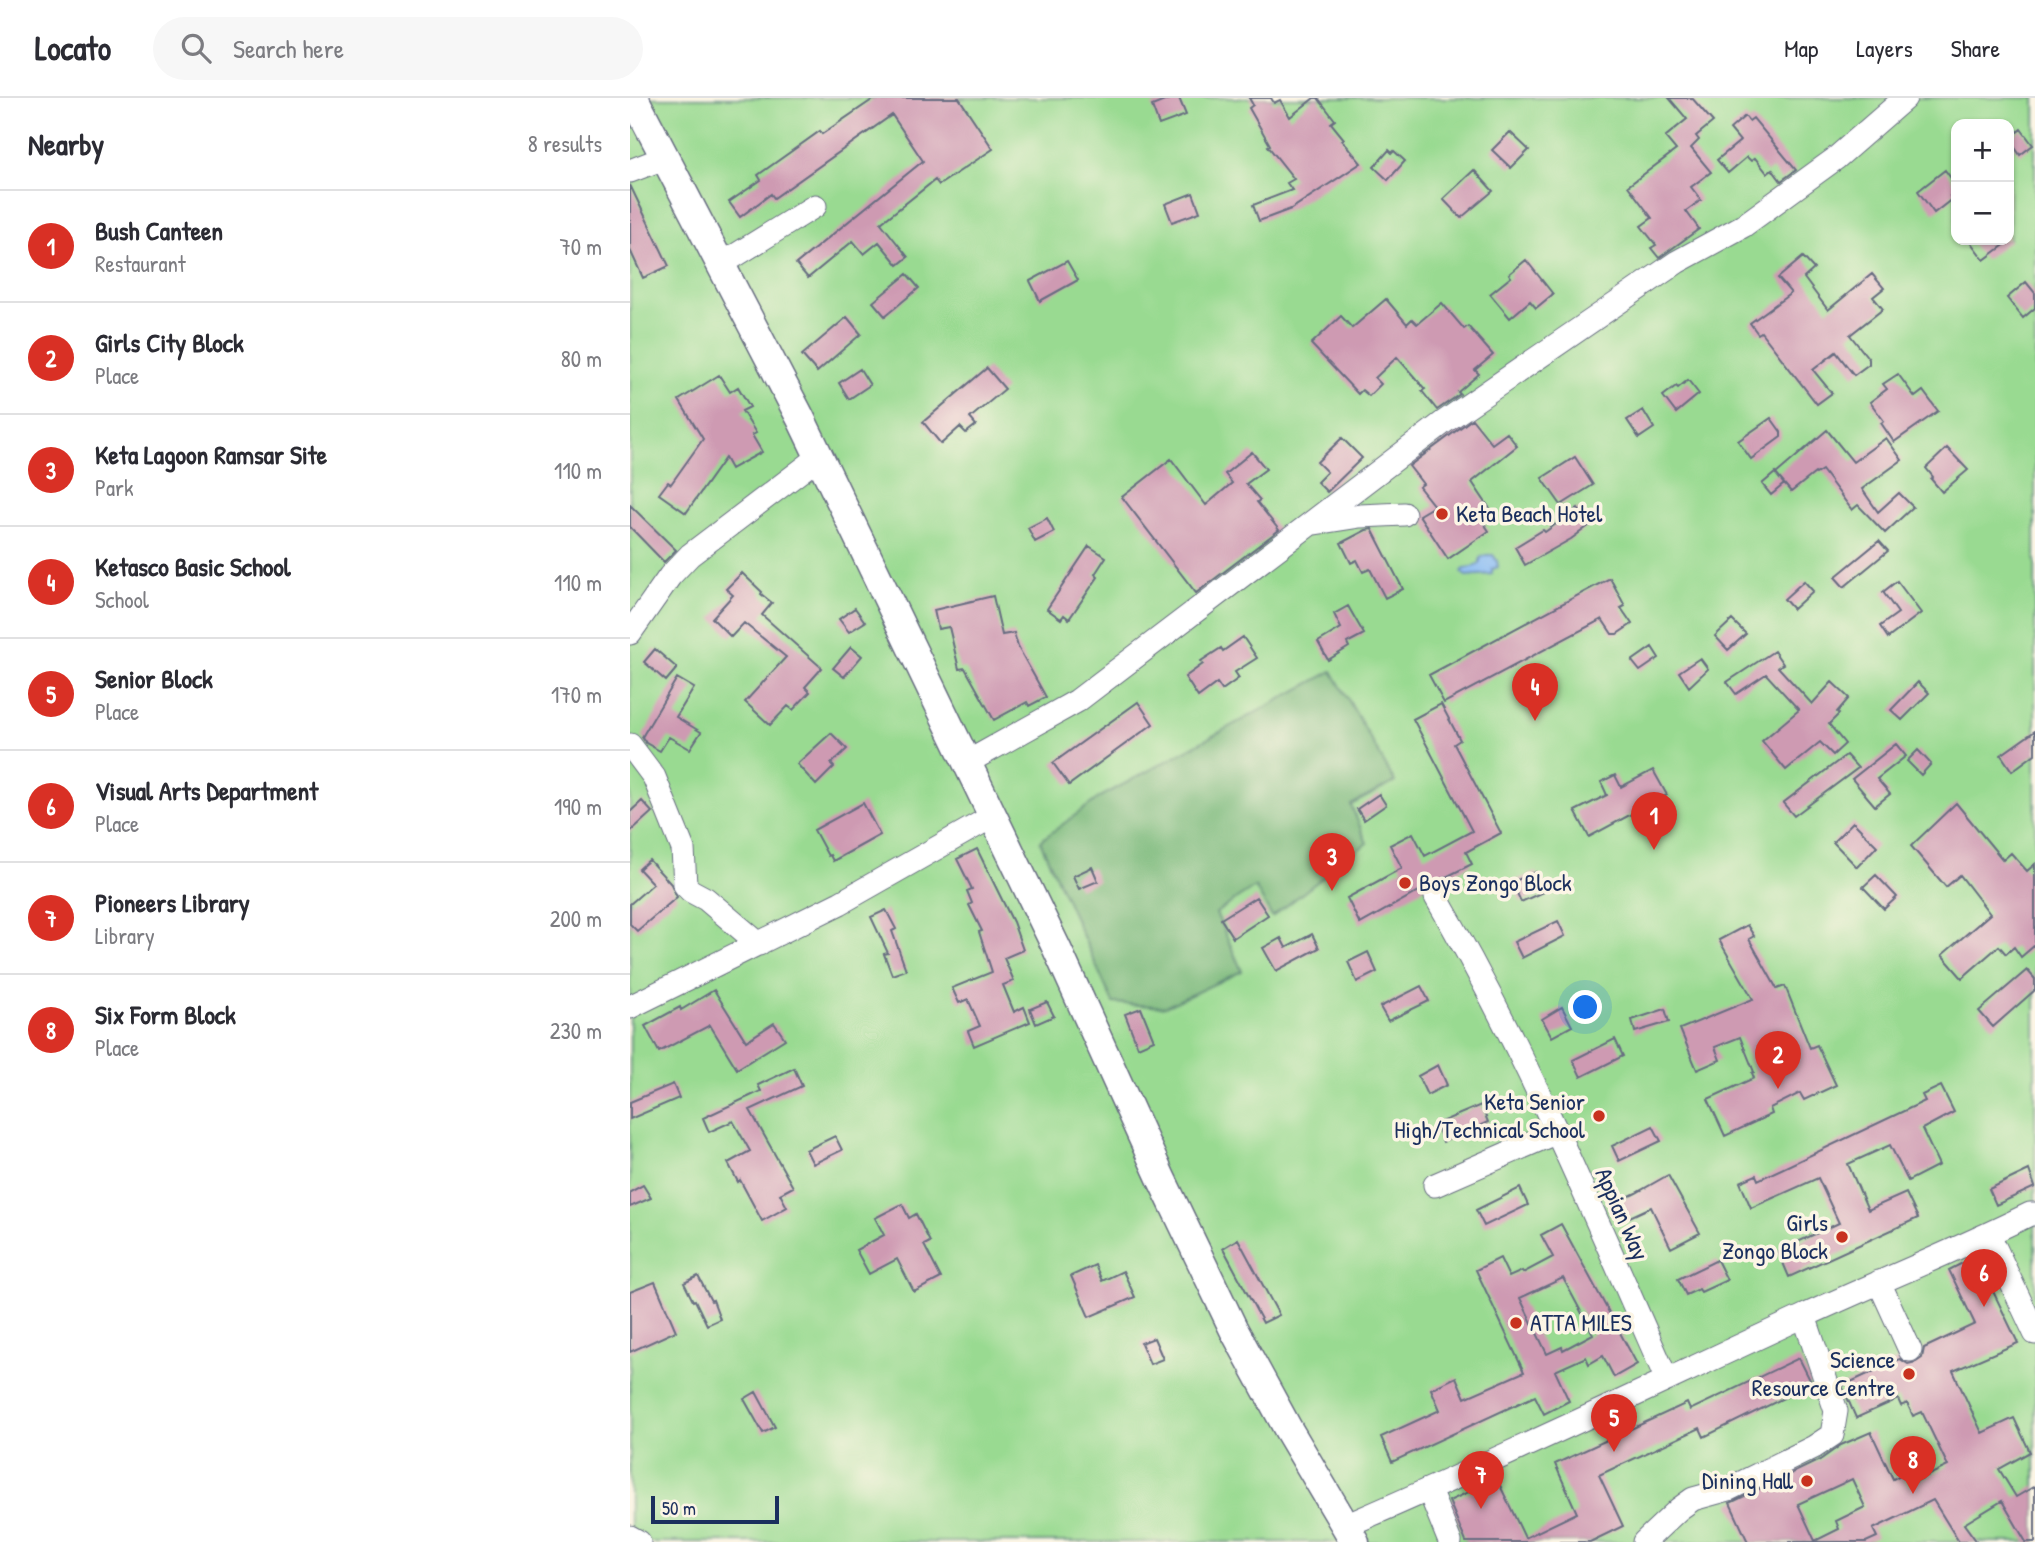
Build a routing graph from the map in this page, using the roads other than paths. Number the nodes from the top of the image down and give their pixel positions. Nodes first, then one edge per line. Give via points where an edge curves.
1 (634, 98) edge
2 (1905, 98) edge
3 (664, 158) junction
4 (630, 171) edge
5 (815, 206) dead end
6 (720, 265) junction
7 (819, 457) junction
8 (1404, 514) dead end
9 (1312, 524) junction
10 (630, 633) edge
11 (630, 745) edge
12 (966, 763) junction
13 (993, 816) junction
14 (1436, 897) dead end
15 (759, 944) junction
16 (630, 1007) edge
17 (1557, 1132) junction
18 (1435, 1185) dead end
19 (2035, 1214) edge
20 (1989, 1235) junction
21 (1879, 1282) junction
22 (1804, 1316) junction
23 (2035, 1333) edge
24 (1910, 1350) dead end
25 (1667, 1380) junction
26 (1429, 1490) junction
27 (1351, 1535) edge
28 (630, 1537) edge
29 (639, 1542) edge
30 (1450, 1542) edge
31 (1644, 1542) edge

1 - 3 main road
2 - 9 street via 1835,159 1743,226 1677,262 1455,414
3 - 4 street
3 - 6 main road
5 - 6 street
6 - 7 main road
7 - 10 street via 690,555
7 - 12 main road
8 - 9 street
9 - 12 street via 1077,701
11 - 15 street via 654,777 683,849 685,885
12 - 13 main road
13 - 15 street
13 - 27 main road via 1234,1330
14 - 17 street, Appian Way via 1472,958
15 - 16 street
17 - 18 street
17 - 25 street, Appian Way
19 - 20 street
20 - 21 street
20 - 23 street
21 - 22 street
21 - 24 street
22 - 25 street
22 - 31 street via 1836,1411 1832,1435 1729,1489 1693,1499
25 - 26 street
26 - 27 street via 1359,1520
26 - 30 street
28 - 29 street

